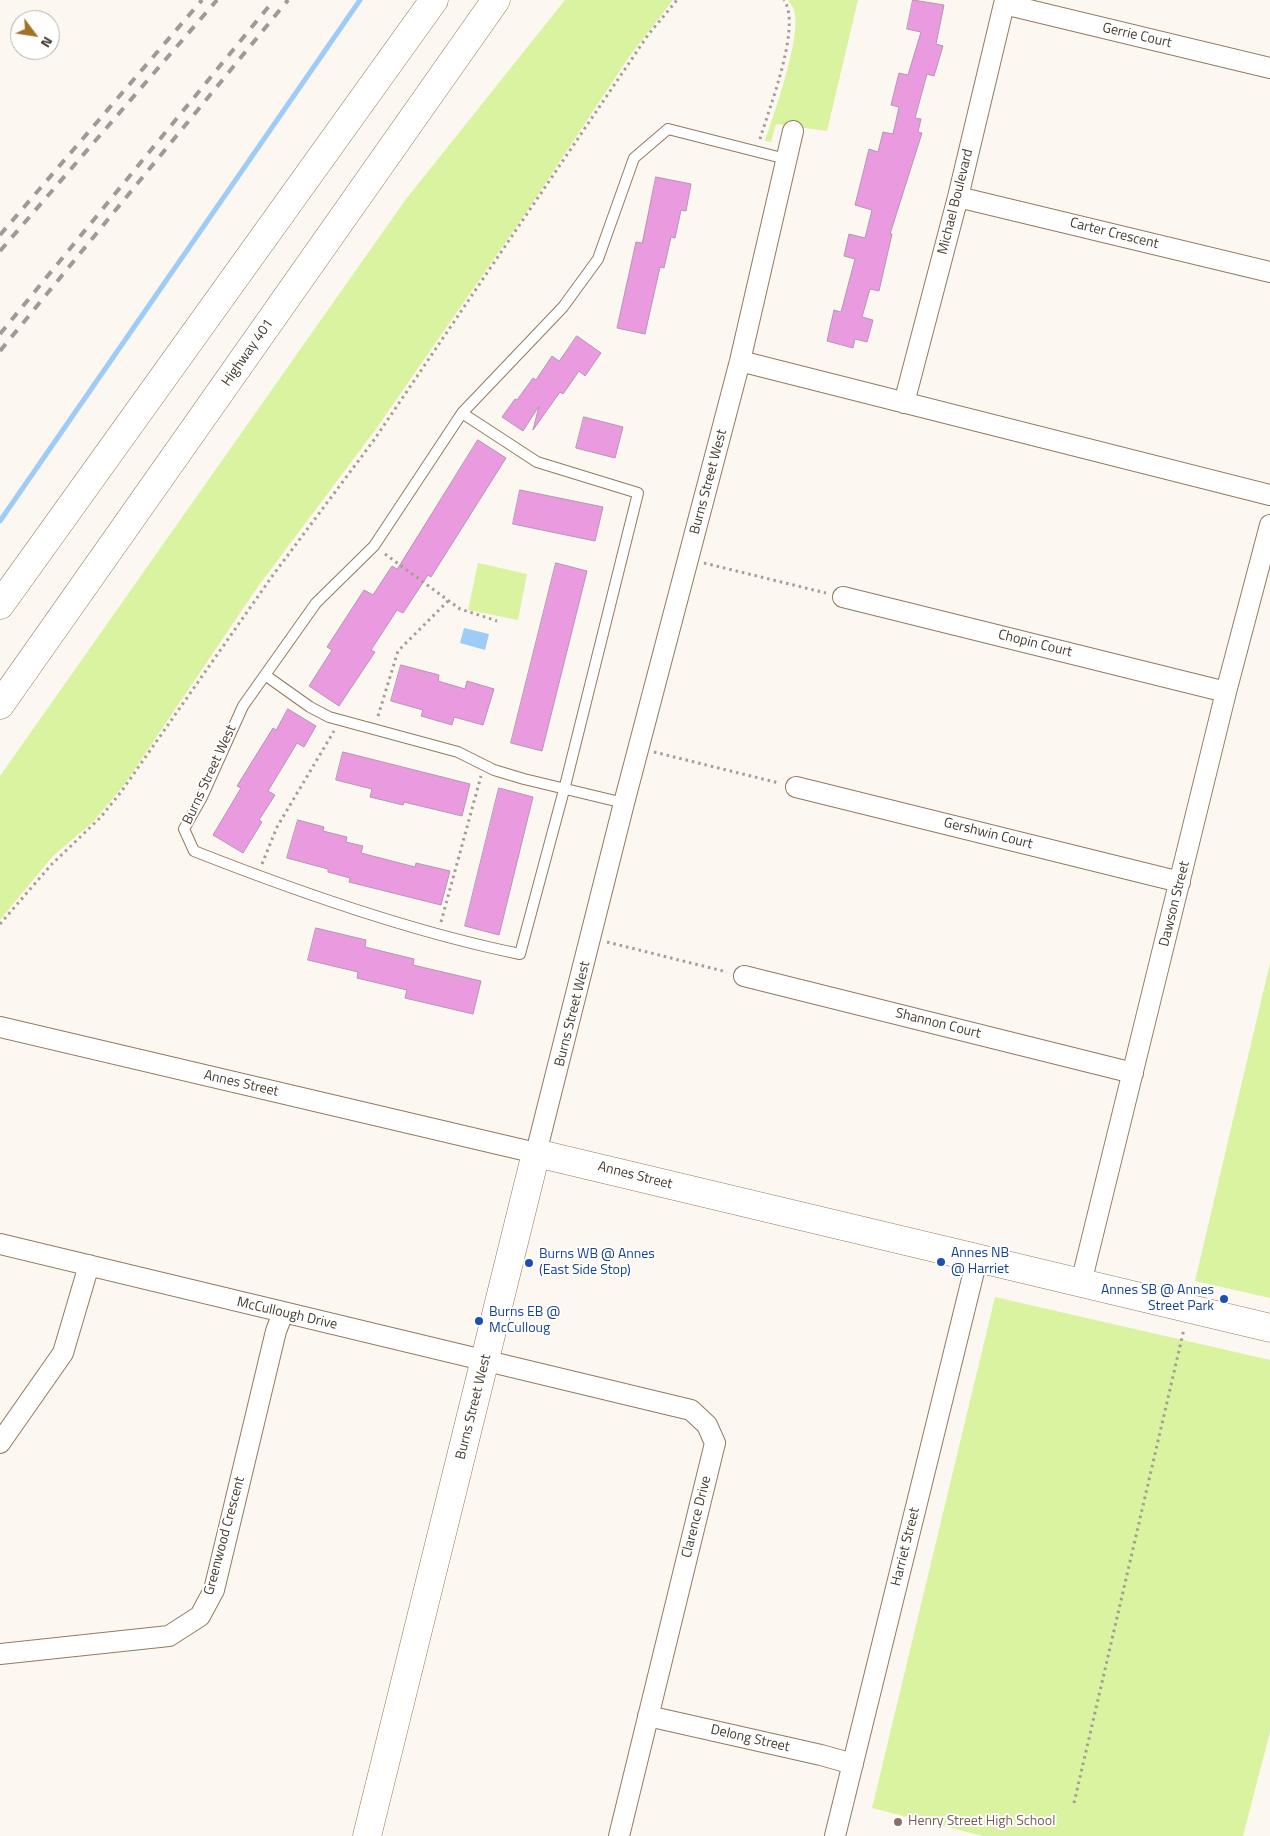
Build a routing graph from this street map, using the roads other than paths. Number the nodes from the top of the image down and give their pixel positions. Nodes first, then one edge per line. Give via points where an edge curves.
1 (434, 0) edge
2 (496, 0) edge
3 (1004, 2) edge
4 (1270, 68) edge
5 (793, 131) dead end
6 (786, 159) junction
7 (958, 197) junction
8 (1270, 272) edge
9 (740, 362) junction
10 (904, 403) junction
11 (462, 413) junction
12 (1270, 495) edge
13 (1270, 525) edge
14 (843, 597) road end
15 (0, 605) edge
16 (264, 675) junction
17 (1226, 692) junction
18 (0, 705) edge
19 (796, 787) road end
20 (564, 790) junction
21 (624, 803) junction
22 (1180, 882) junction
23 (744, 976) road end
24 (0, 1027) edge
25 (1133, 1073) junction
26 (536, 1152) junction
27 (0, 1244) edge
28 (977, 1259) junction
29 (89, 1265) junction
30 (1081, 1283) junction
31 (283, 1313) junction
32 (1270, 1328) edge
33 (486, 1360) junction
34 (0, 1443) edge
35 (0, 1654) edge
36 (648, 1716) junction
37 (853, 1764) junction
38 (367, 1836) edge
39 (619, 1836) edge
40 (835, 1836) edge

1 - 15 main road
2 - 18 main road, Highway 401
3 - 4 street, Gerrie Court
3 - 7 street, Michael Boulevard
5 - 6 street, Burns Street West
6 - 9 street, Burns Street West
6 - 11 lane, Burns Street West via 668,129 634,158 598,259 563,307
7 - 8 street, Carter Crescent
7 - 10 street, Michael Boulevard
9 - 10 street
9 - 21 street, Burns Street West
10 - 12 street
11 - 16 lane, Burns Street West via 374,546 316,603
11 - 20 lane, Burns Street West via 537,462 638,493
13 - 17 street, Dawson Street
14 - 17 street, Chopin Court
16 - 20 lane via 310,707 339,720 458,752 524,780
16 - 20 lane, Burns Street West via 243,706 184,829 194,851 257,876 458,941 520,954
17 - 22 street, Dawson Street
19 - 22 street, Gershwin Court
20 - 21 lane
21 - 26 street, Burns Street West
22 - 25 street, Dawson Street
23 - 25 street, Shannon Court
24 - 26 street, Annes Street
25 - 30 street, Dawson Street
26 - 28 main road, Annes Street
26 - 33 main road, Burns Street West
27 - 29 street, McCullough Drive
28 - 30 main road, Annes Street
28 - 37 street, Harriet Street
29 - 31 street, McCullough Drive
29 - 34 street via 63,1353
30 - 32 main road, Annes Street
31 - 33 street, McCullough Drive
31 - 35 street, Greenwood Crescent via 214,1590 200,1616 169,1636
33 - 36 street, Clarence Drive via 691,1410 710,1431 715,1444
33 - 38 main road, Burns Street West
36 - 37 street, Delong Street
36 - 39 street, Clarence Drive
37 - 40 street, Harriet Street

